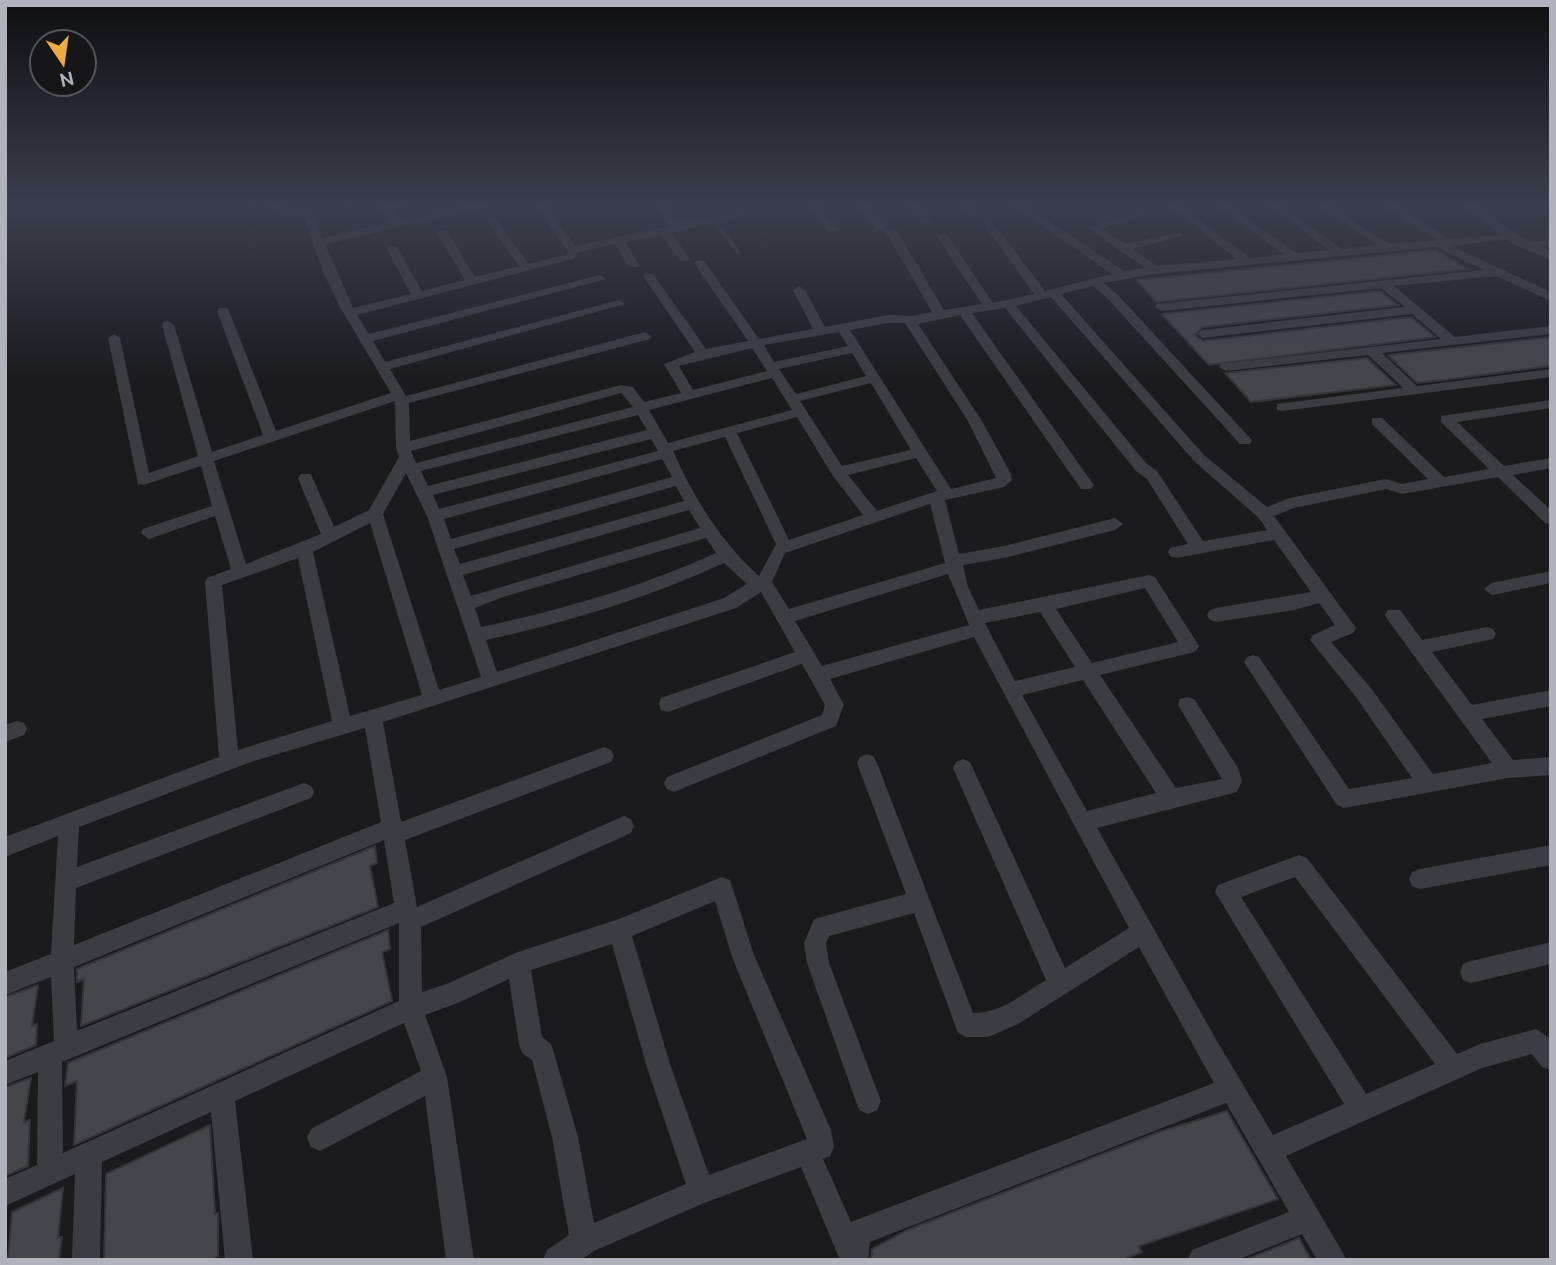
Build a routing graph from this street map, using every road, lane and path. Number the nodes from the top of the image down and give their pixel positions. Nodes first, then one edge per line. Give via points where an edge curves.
1 (326, 263) edge
2 (401, 263) edge
3 (461, 263) edge
4 (522, 263) edge
5 (545, 263) edge
6 (701, 263) dead end
7 (907, 263) edge
8 (960, 263) edge
9 (1022, 263) edge
10 (1104, 263) edge
11 (1145, 263) edge
12 (1226, 263) edge
13 (1482, 263) edge
14 (526, 268) junction
15 (1155, 270) junction
16 (1500, 272) junction
17 (1122, 275) junction
18 (649, 276) dead end
19 (600, 279) dead end
20 (471, 281) junction
21 (1096, 282) junction
22 (1383, 284) junction
23 (799, 290) dead end
24 (1048, 294) junction
25 (418, 295) junction
26 (1551, 298) edge
27 (619, 304) dead end
28 (1008, 304) junction
29 (989, 306) junction
30 (1161, 307) dead end
31 (963, 310) junction
32 (1414, 310) junction
33 (223, 311) dead end
34 (349, 313) junction
35 (939, 313) junction
36 (912, 320) junction
37 (168, 325) dead end
38 (842, 327) junction
39 (820, 330) junction
40 (1551, 330) edge
41 (1203, 334) dead end
42 (645, 336) dead end
43 (114, 338) dead end
44 (365, 339) junction
45 (1452, 341) junction
46 (756, 343) junction
47 (856, 348) junction
48 (1372, 351) junction
49 (703, 354) junction
50 (1226, 367) dead end
51 (382, 368) junction
52 (773, 369) junction
53 (1551, 373) edge
54 (875, 378) junction
55 (1413, 390) junction
56 (689, 394) junction
57 (400, 398) junction
58 (792, 399) junction
59 (1551, 404) edge
60 (646, 407) junction
61 (1282, 407) dead end
62 (800, 412) junction
63 (1377, 421) dead end
64 (729, 431) junction
65 (655, 433) junction
66 (271, 436) junction
67 (1245, 441) dead end
68 (665, 451) junction
69 (919, 453) junction
70 (407, 458) junction
71 (207, 460) junction
72 (1551, 463) edge
73 (1499, 471) junction
74 (838, 472) junction
75 (306, 478) dead end
76 (681, 480) junction
77 (1440, 482) junction
78 (1086, 485) dead end
79 (422, 493) junction
80 (942, 496) junction
81 (694, 503) junction
82 (221, 510) junction
83 (375, 514) junction
84 (1265, 514) junction
85 (435, 516) junction
86 (1549, 516) edge
87 (874, 518) junction
88 (1115, 524) dead end
89 (711, 531) junction
90 (149, 533) dead end
91 (1278, 534) junction
92 (330, 537) junction
93 (445, 546) junction
94 (785, 547) junction
95 (1199, 548) junction
96 (304, 550) junction
97 (1176, 552) dead end
98 (726, 555) junction
99 (954, 563) junction
100 (240, 571) junction
101 (454, 572) junction
102 (1551, 577) edge
103 (761, 583) junction
104 (1492, 589) dead end
105 (1323, 596) junction
106 (465, 605) junction
107 (1044, 605) junction
108 (1216, 615) dead end
109 (1394, 615) dead end
110 (785, 617) junction
111 (976, 623) junction
112 (1487, 634) dead end
113 (475, 635) junction
114 (1417, 648) junction
115 (806, 655) junction
116 (1254, 662) dead end
117 (1088, 669) junction
118 (818, 675) junction
119 (491, 681) junction
120 (1010, 690) junction
121 (1551, 698) edge
122 (433, 699) junction
123 (668, 704) dead end
124 (1187, 705) dead end
125 (1467, 715) junction
126 (373, 717) junction
127 (343, 726) junction
128 (604, 756) dead end
129 (229, 762) junction
130 (867, 764) dead end
131 (1551, 766) edge
132 (963, 768) dead end
133 (1508, 769) junction
134 (674, 783) dead end
135 (1429, 785) junction
136 (304, 792) dead end
137 (1171, 798) junction
138 (69, 821) junction
139 (1082, 822) junction
140 (624, 826) dead end
141 (392, 831) junction
142 (5, 847) edge
143 (1551, 855) edge
144 (1420, 879) dead end
145 (66, 883) junction
146 (920, 901) junction
147 (408, 915) junction
148 (618, 930) junction
149 (1143, 932) junction
150 (1551, 953) edge
151 (62, 961) junction
152 (518, 963) junction
153 (1471, 972) dead end
154 (1059, 982) junction
155 (5, 984) edge
156 (411, 1008) junction
157 (58, 1051) junction
158 (1551, 1058) edge
159 (1453, 1068) junction
160 (5, 1073) edge
161 (435, 1077) junction
162 (1231, 1089) junction
163 (222, 1096) junction
164 (868, 1101) dead end
165 (1361, 1109) junction
166 (320, 1138) dead end
167 (1268, 1151) junction
168 (807, 1152) junction
169 (89, 1156) junction
170 (50, 1173) junction
171 (701, 1191) junction
172 (5, 1192) edge
173 (1308, 1218) junction
174 (584, 1241) junction
175 (850, 1258) edge
176 (86, 1260) edge
177 (239, 1260) edge
178 (460, 1260) edge
179 (557, 1260) edge
180 (1202, 1260) edge
181 (1333, 1260) edge

1 - 34 street
2 - 25 street
3 - 20 street
4 - 14 street
5 - 14 street
6 - 46 street
7 - 35 street
8 - 29 street
9 - 24 street
10 - 17 street
11 - 15 street
12 - 15 street
13 - 16 street
14 - 20 street
15 - 17 street
16 - 22 street
16 - 26 street
17 - 21 street
18 - 49 street
19 - 44 street
20 - 25 street
21 - 24 street
21 - 67 street
22 - 30 street
22 - 32 street
23 - 39 street
24 - 28 street
24 - 84 street via 1199,458
25 - 34 street
27 - 51 street
28 - 29 street
28 - 95 street via 1152,475
29 - 31 street
31 - 35 street
31 - 78 street
32 - 41 street
32 - 45 street
33 - 66 street
34 - 44 street
35 - 36 street
36 - 38 street
36 - 80 street via 1004,474 999,483
37 - 71 street
38 - 39 street
38 - 47 street
39 - 46 street
40 - 45 street
42 - 57 street
43 - 71 street via 141,478
44 - 51 street
45 - 48 street
46 - 49 street
46 - 52 street
47 - 52 street
47 - 54 street
48 - 50 street
48 - 55 street
49 - 56 street via 671,364
51 - 57 street
52 - 56 street
52 - 58 street
53 - 55 street
54 - 58 street
54 - 69 street
55 - 61 street
56 - 60 street
57 - 66 street
57 - 70 street
58 - 62 street
59 - 73 street via 1446,419
60 - 65 street
60 - 70 street
60 - 70 street via 621,389
62 - 64 street
62 - 74 street
63 - 77 street
64 - 68 street
64 - 94 street
65 - 68 street
65 - 79 street
66 - 71 street
68 - 76 street
68 - 85 street
69 - 74 street
69 - 80 street
70 - 79 street
70 - 83 street
71 - 82 street
72 - 73 street
73 - 77 street
73 - 86 street
74 - 87 street
75 - 92 street
76 - 81 street
76 - 93 street
77 - 84 street via 1402,489 1386,484 1290,503
79 - 85 street
80 - 87 street
80 - 99 street
81 - 89 street
81 - 101 street
82 - 90 street
82 - 100 street
83 - 92 street
83 - 122 street
84 - 91 street
85 - 93 street
87 - 94 street
88 - 99 street
89 - 98 street
89 - 106 street
91 - 95 street
91 - 105 street
92 - 96 street
93 - 101 street
94 - 103 street via 779,549
95 - 97 street
96 - 100 street
96 - 127 street
98 - 103 street
98 - 113 street via 685,575 620,596
99 - 110 street
99 - 111 street
100 - 129 street via 214,582
101 - 106 street
102 - 104 street
103 - 110 street
103 - 119 street via 730,603
105 - 108 street
105 - 135 street via 1347,628 1319,640 1363,692
106 - 113 street
107 - 111 street
107 - 117 street
107 - 117 street via 1149,582 1190,646
109 - 114 street
110 - 115 street
111 - 118 street
111 - 120 street
112 - 114 street
113 - 119 street
114 - 125 street
115 - 118 street
115 - 123 street
116 - 135 street via 1345,799
117 - 120 street
117 - 137 street
118 - 134 street via 835,705 829,720
119 - 122 street
120 - 139 street
121 - 125 street
122 - 126 street
124 - 137 street via 1232,782
125 - 133 street
126 - 127 street
126 - 141 street
127 - 129 street
128 - 141 street
129 - 138 street
130 - 146 street
131 - 133 street
132 - 154 street
133 - 135 street
136 - 145 street
137 - 139 street
138 - 142 street
138 - 145 street
139 - 149 street
140 - 147 street
141 - 147 street
141 - 151 street
143 - 144 street
145 - 151 street
146 - 154 street via 966,1025 988,1025 1010,1016
146 - 164 street via 822,927 815,943 818,963
147 - 156 street
147 - 157 street
148 - 152 street
148 - 168 street via 722,887 743,957 818,1130 821,1147
148 - 171 street
149 - 154 street
149 - 162 street
150 - 153 street
151 - 155 street
151 - 157 street
152 - 156 street
152 - 174 street via 531,1044 541,1053 565,1137
156 - 161 street
156 - 163 street
157 - 160 street
157 - 170 street
158 - 159 street via 1536,1041
159 - 165 street
159 - 165 street via 1299,865 1226,892
161 - 166 street
161 - 178 street
162 - 167 street
162 - 175 street via 857,1233
163 - 169 street
163 - 177 street
165 - 167 street
167 - 173 street
168 - 171 street
168 - 175 street
169 - 170 street
169 - 176 street
170 - 172 street
171 - 174 street
173 - 180 street
173 - 181 street
174 - 179 street

